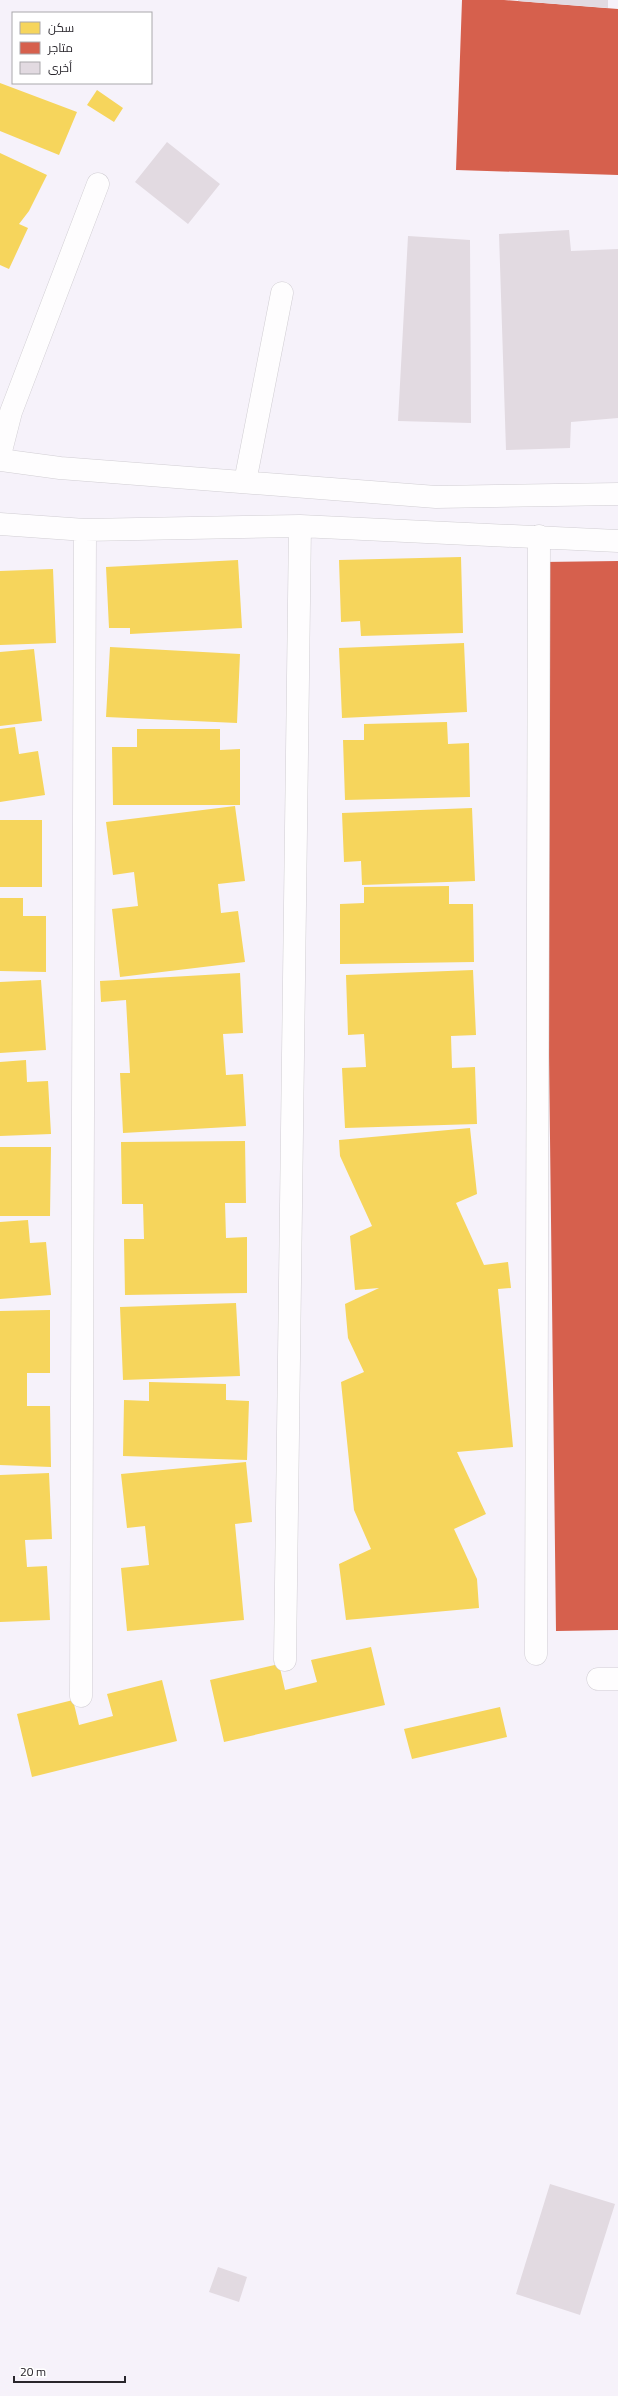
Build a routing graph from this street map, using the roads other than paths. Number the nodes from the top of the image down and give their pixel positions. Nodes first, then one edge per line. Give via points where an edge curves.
1 (98, 184) dead end
2 (282, 293) dead end
3 (6, 412) edge
4 (0, 455) edge
5 (0, 460) edge
6 (245, 482) junction
7 (618, 494) edge
8 (0, 524) edge
9 (300, 526) junction
10 (85, 530) junction
11 (539, 536) junction
12 (618, 542) edge
13 (536, 1654) dead end
14 (285, 1660) dead end
15 (82, 1696) dead end

1 - 3 street
2 - 6 street
3 - 4 street
5 - 6 street via 60,468
6 - 7 street via 436,497
8 - 10 street
9 - 10 street
9 - 11 street
9 - 14 street
10 - 15 street
11 - 12 street
11 - 13 street

